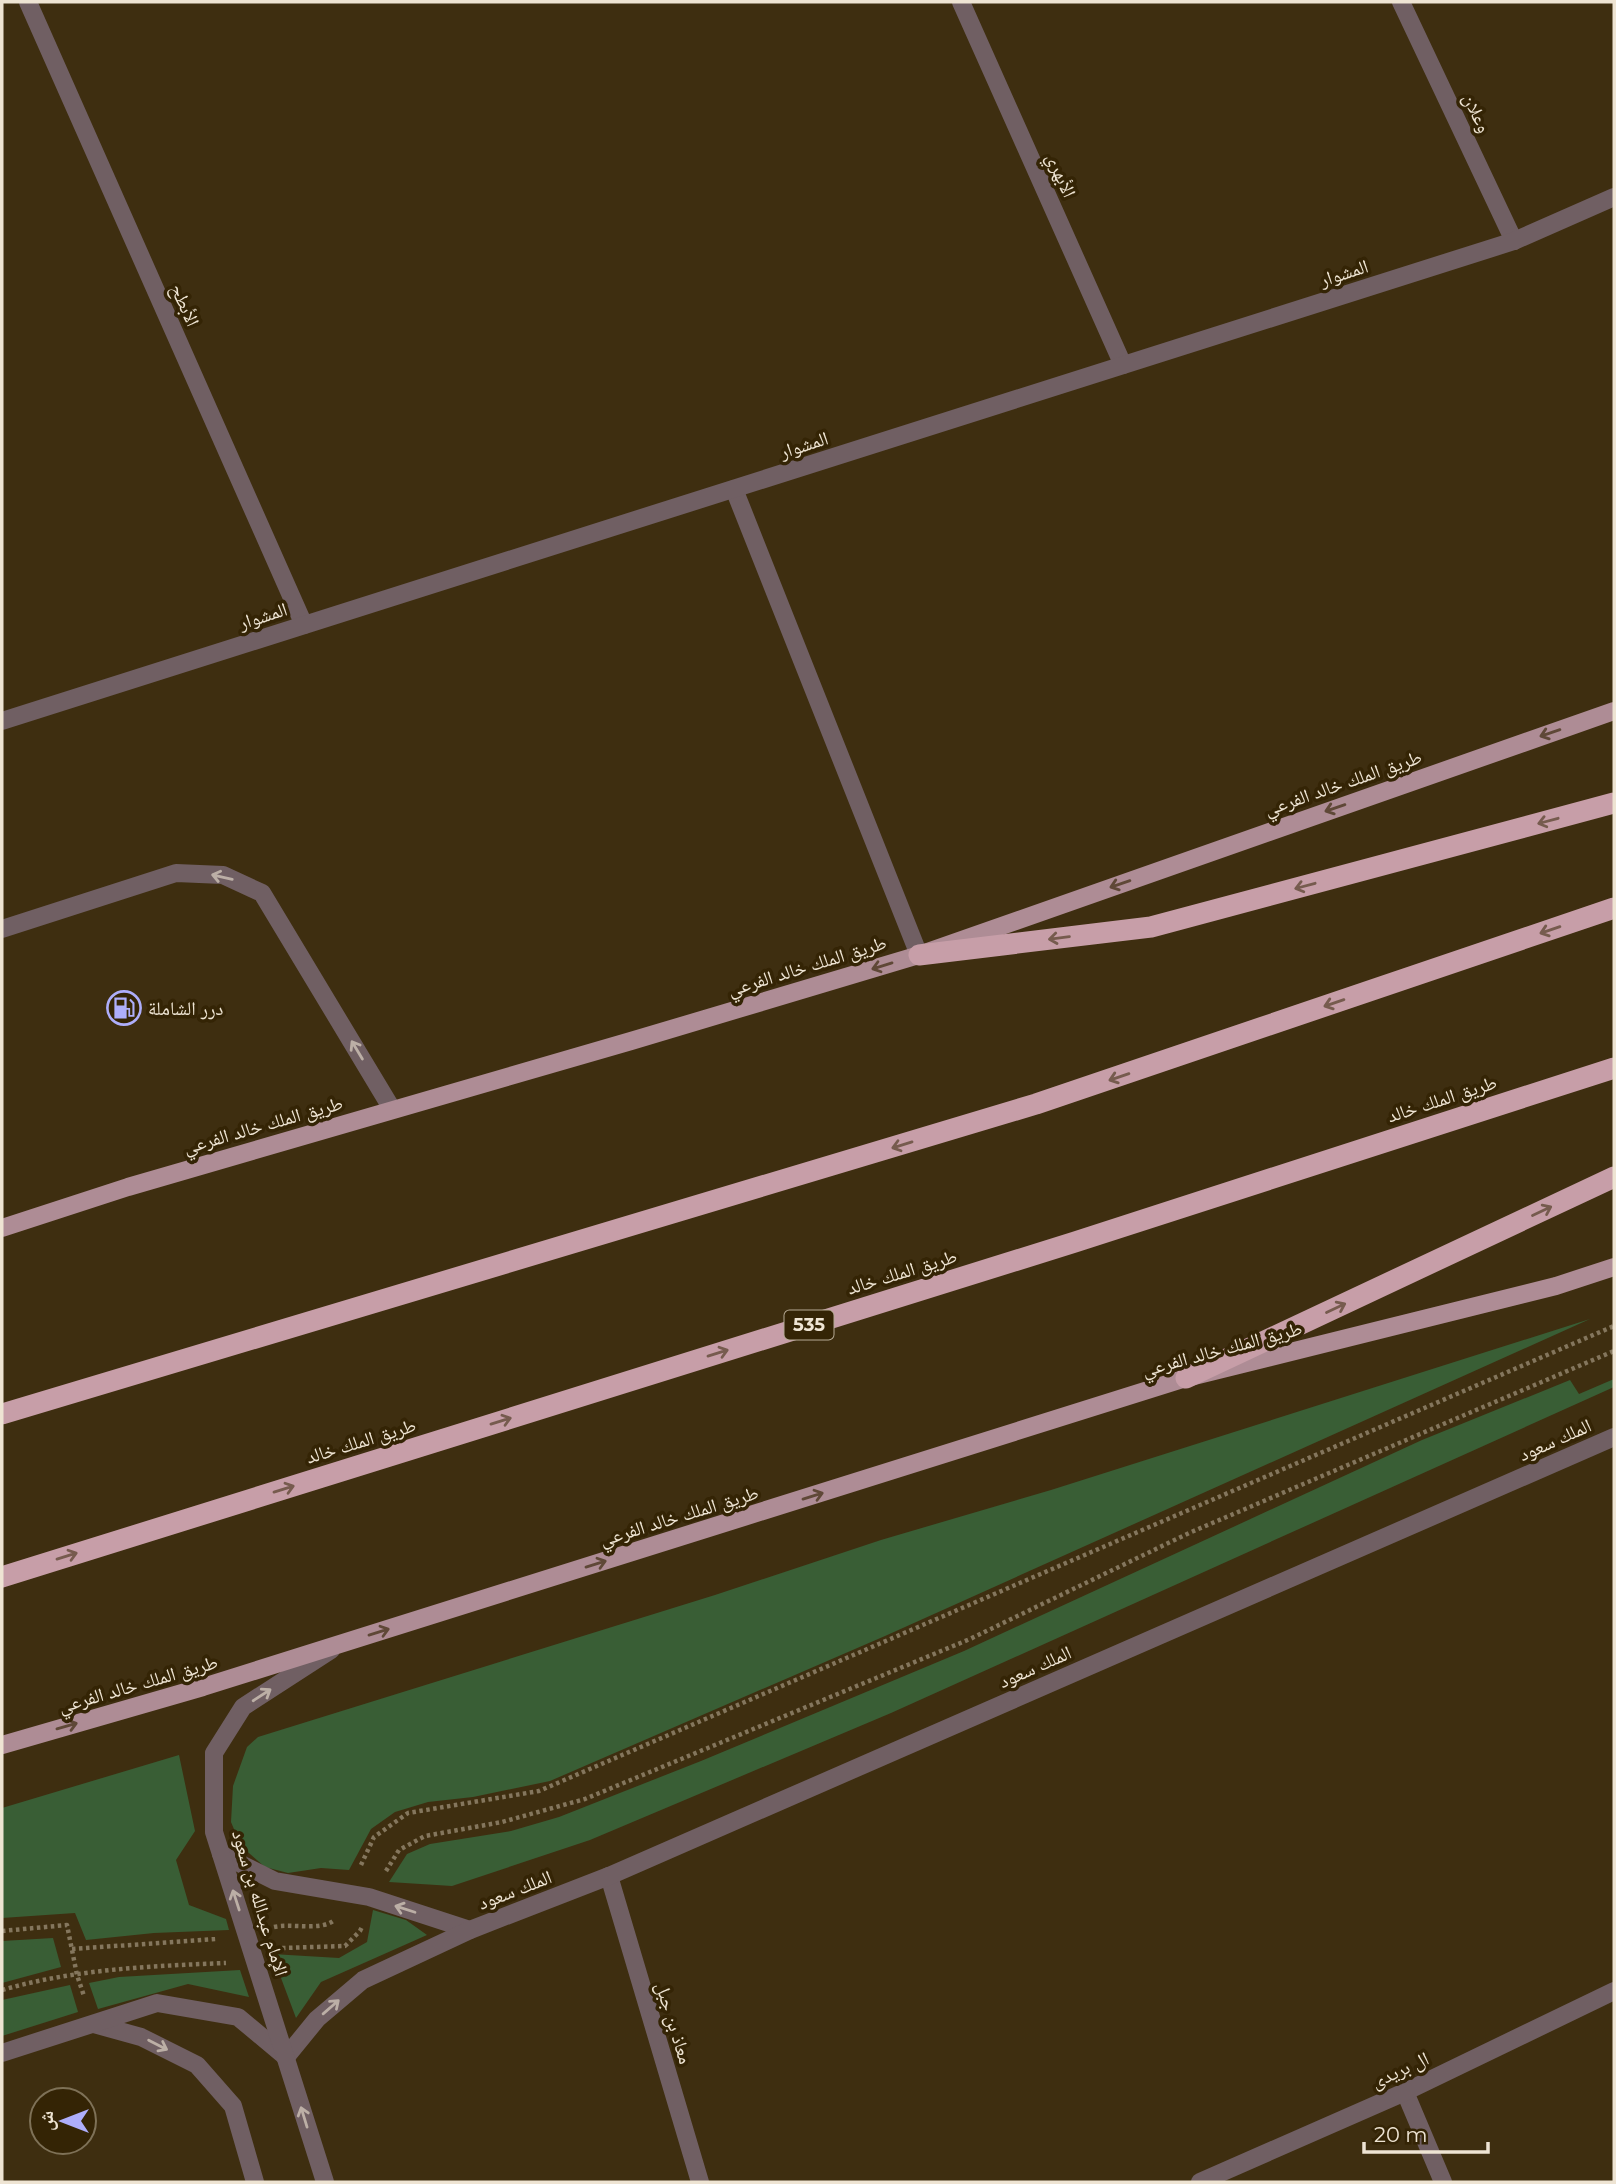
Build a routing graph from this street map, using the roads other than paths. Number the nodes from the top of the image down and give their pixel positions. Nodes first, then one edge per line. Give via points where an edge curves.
1 (28, 2) edge
2 (961, 2) edge
3 (1401, 2) edge
4 (1614, 197) edge
5 (1514, 241) junction
6 (1123, 365) junction
7 (734, 489) junction
8 (304, 625) junction
9 (1614, 711) edge
10 (2, 721) edge
11 (1614, 803) edge
12 (1614, 908) edge
13 (2, 929) edge
14 (919, 955) junction
15 (1614, 1068) edge
16 (392, 1109) junction
17 (1614, 1177) edge
18 (2, 1228) edge
19 (1614, 1266) edge
20 (1186, 1378) junction
21 (2, 1414) edge
22 (1614, 1437) edge
23 (2, 1577) edge
24 (338, 1645) junction
25 (2, 1745) edge
26 (221, 1854) junction
27 (609, 1876) junction
28 (470, 1930) junction
29 (1614, 1991) edge
30 (94, 2024) junction
31 (2, 2053) edge
32 (286, 2057) junction
33 (1405, 2092) junction
34 (255, 2182) edge
35 (325, 2182) edge
36 (700, 2182) edge
37 (1200, 2182) edge
38 (1443, 2182) edge

1 - 8 street, الأبطح
2 - 6 street, الأبهري
3 - 5 street, وعلان
4 - 5 street, المشوار
5 - 6 street, المشوار
6 - 7 street, المشوار
7 - 8 street, المشوار
7 - 14 street
8 - 10 street, المشوار
9 -> 14 main road, طريق الملك خالد الفرعي
11 -> 14 highway via 1151,927
12 -> 21 highway via 1036,1104
16 -> 13 street via 262,893 223,874 176,873
14 -> 16 main road, طريق الملك خالد الفرعي
23 -> 15 highway, طريق الملك خالد / 535
16 - 18 main road, طريق الملك خالد الفرعي
20 -> 17 highway
19 - 20 main road, طريق الملك خالد الفرعي via 1556,1286
24 -> 20 main road, طريق الملك خالد الفرعي
22 - 27 street, الملك سعود
25 -> 24 main road, طريق الملك خالد الفرعي
26 -> 24 street, الإمام عبدالله بن سعود via 214,1832 214,1753 243,1707
28 -> 26 street via 369,1897 275,1881
32 -> 26 street, الإمام عبدالله بن سعود
27 - 28 street, الملك سعود
27 - 36 street, معاذ بن جبل
32 -> 28 street, الملك سعود via 317,2019 363,1980
29 - 33 street, ال بريدى
30 - 31 street
30 - 32 street via 157,2003 238,2017
30 -> 34 street via 141,2037 197,2065 233,2106
35 -> 32 street, الإمام عبدالله بن سعود
33 - 37 street, ال بريدى
33 - 38 street

